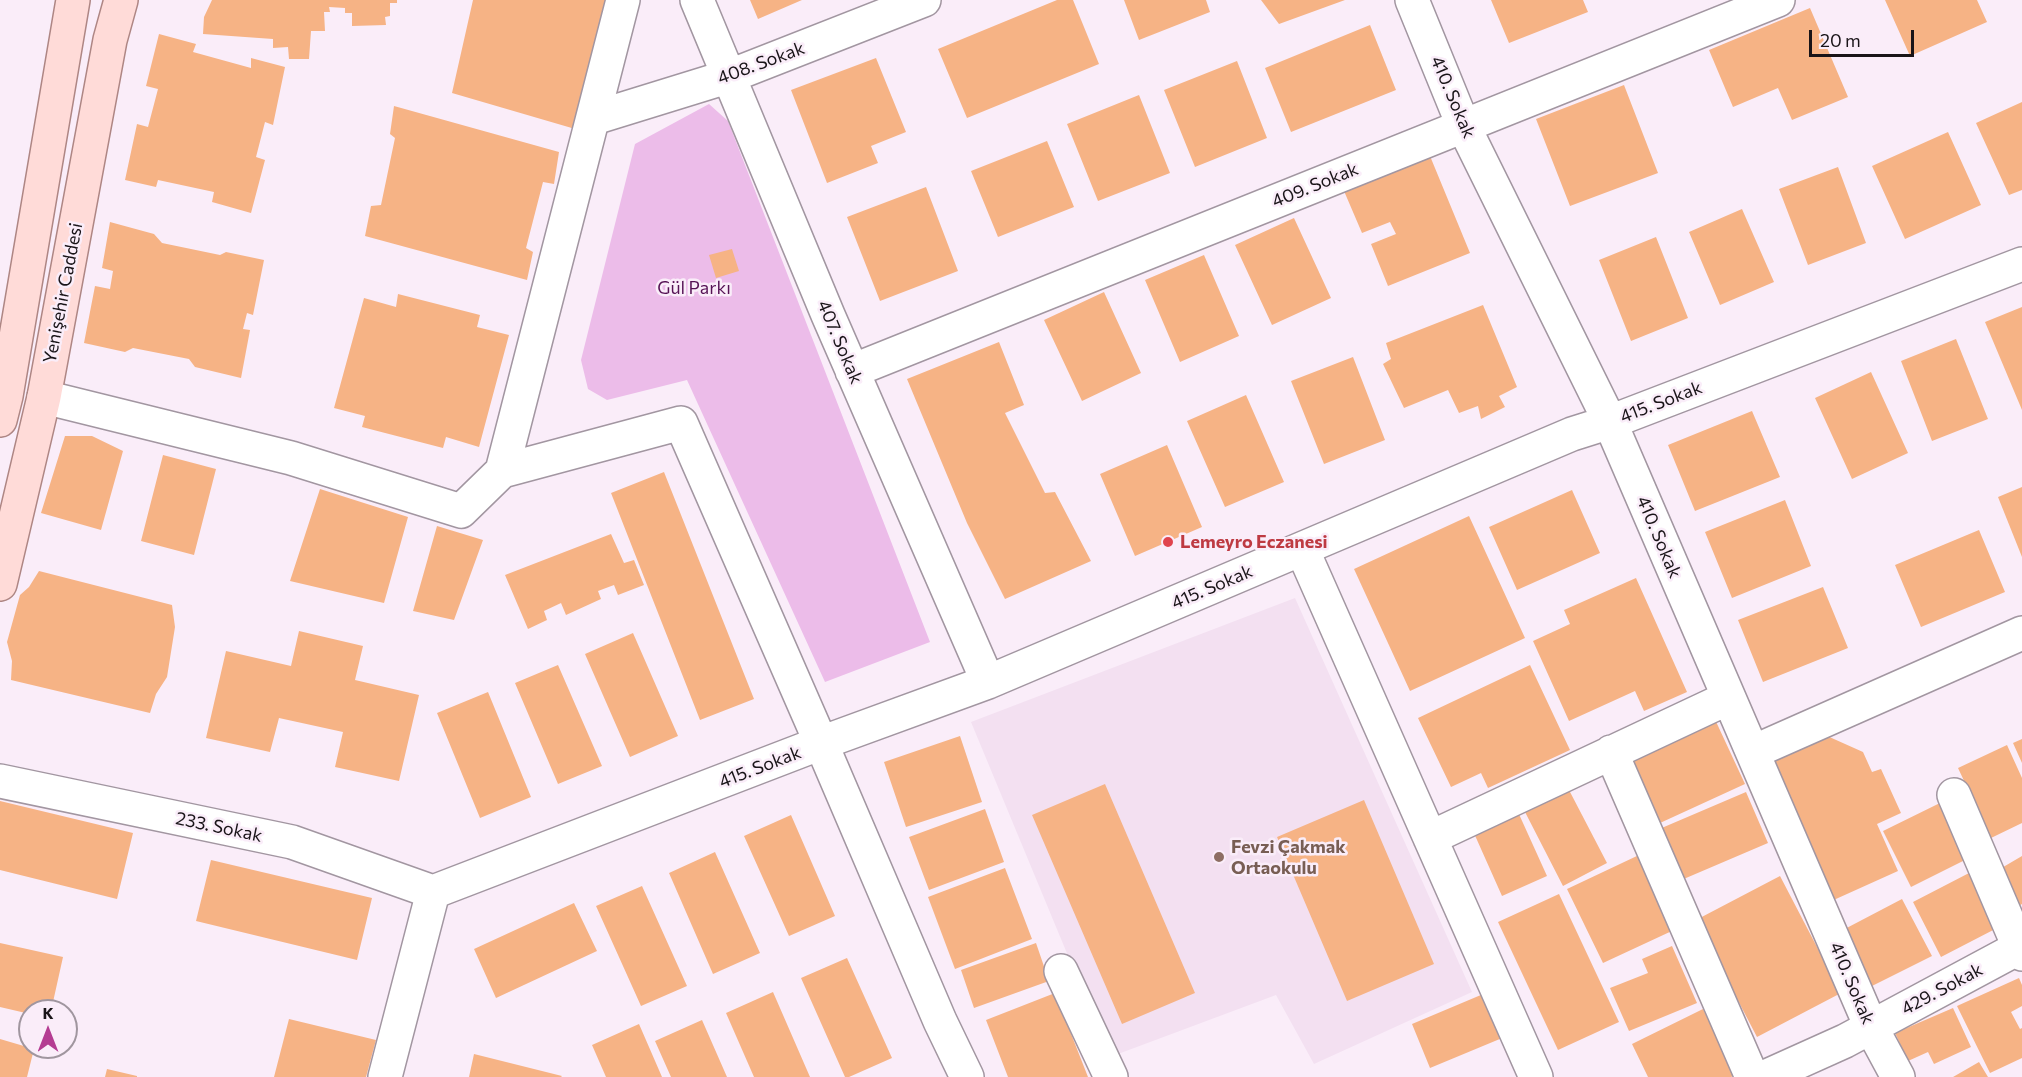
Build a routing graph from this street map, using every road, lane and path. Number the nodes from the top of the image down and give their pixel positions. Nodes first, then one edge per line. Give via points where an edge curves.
1 (73, 0) edge
2 (121, 0) edge
3 (623, 0) edge
4 (697, 0) edge
5 (924, 0) edge
6 (1412, 0) edge
7 (1778, 0) edge
8 (730, 76) junction
9 (594, 118) junction
10 (1463, 125) junction
11 (2022, 264) edge
12 (852, 371) junction
13 (44, 397) junction
14 (2, 404) edge
15 (1610, 422) junction
16 (502, 471) junction
17 (1302, 549) junction
18 (0, 584) edge
19 (2022, 633) edge
20 (988, 682) junction
21 (1728, 698) junction
22 (821, 743) junction
23 (1611, 752) junction
24 (1753, 752) junction
25 (0, 781) edge
26 (1954, 795) dead end
27 (1430, 838) junction
28 (433, 892) junction
29 (2021, 950) edge
30 (1061, 971) dead end
31 (1871, 1027) junction
32 (385, 1077) edge
33 (967, 1077) edge
34 (1111, 1077) edge
35 (1536, 1077) edge
36 (1752, 1077) edge
37 (1764, 1077) edge
38 (1898, 1077) edge

1 - 14 main road, Yenişehir Caddesi
2 - 13 main road, Yenişehir Caddesi via 108,51
3 - 9 street
4 - 8 street, 407. Sokak
5 - 8 street, 408. Sokak
6 - 10 street, 410. Sokak
7 - 10 street, 409. Sokak
8 - 9 street, 408. Sokak
8 - 12 street, 407. Sokak
9 - 16 street
10 - 12 street, 409. Sokak
10 - 15 street, 410. Sokak
11 - 15 street, 415. Sokak
12 - 20 street, 407. Sokak
13 - 16 street via 291,458 461,511
13 - 18 main road, Yenişehir Caddesi
15 - 17 street, 415. Sokak via 1572,434
15 - 21 street, 410. Sokak
16 - 22 street via 681,423
17 - 20 street, 415. Sokak
17 - 27 street
19 - 24 street
20 - 22 street, 415. Sokak
21 - 23 street
21 - 24 street, 410. Sokak
22 - 28 street, 415. Sokak
22 - 33 street
23 - 27 street
23 - 36 street
24 - 31 street, 410. Sokak
25 - 28 street, 233. Sokak via 292,842
26 - 29 street
27 - 35 street
28 - 32 street
29 - 31 street, 429. Sokak
30 - 34 street
31 - 37 street, 429. Sokak
31 - 38 street, 410. Sokak

